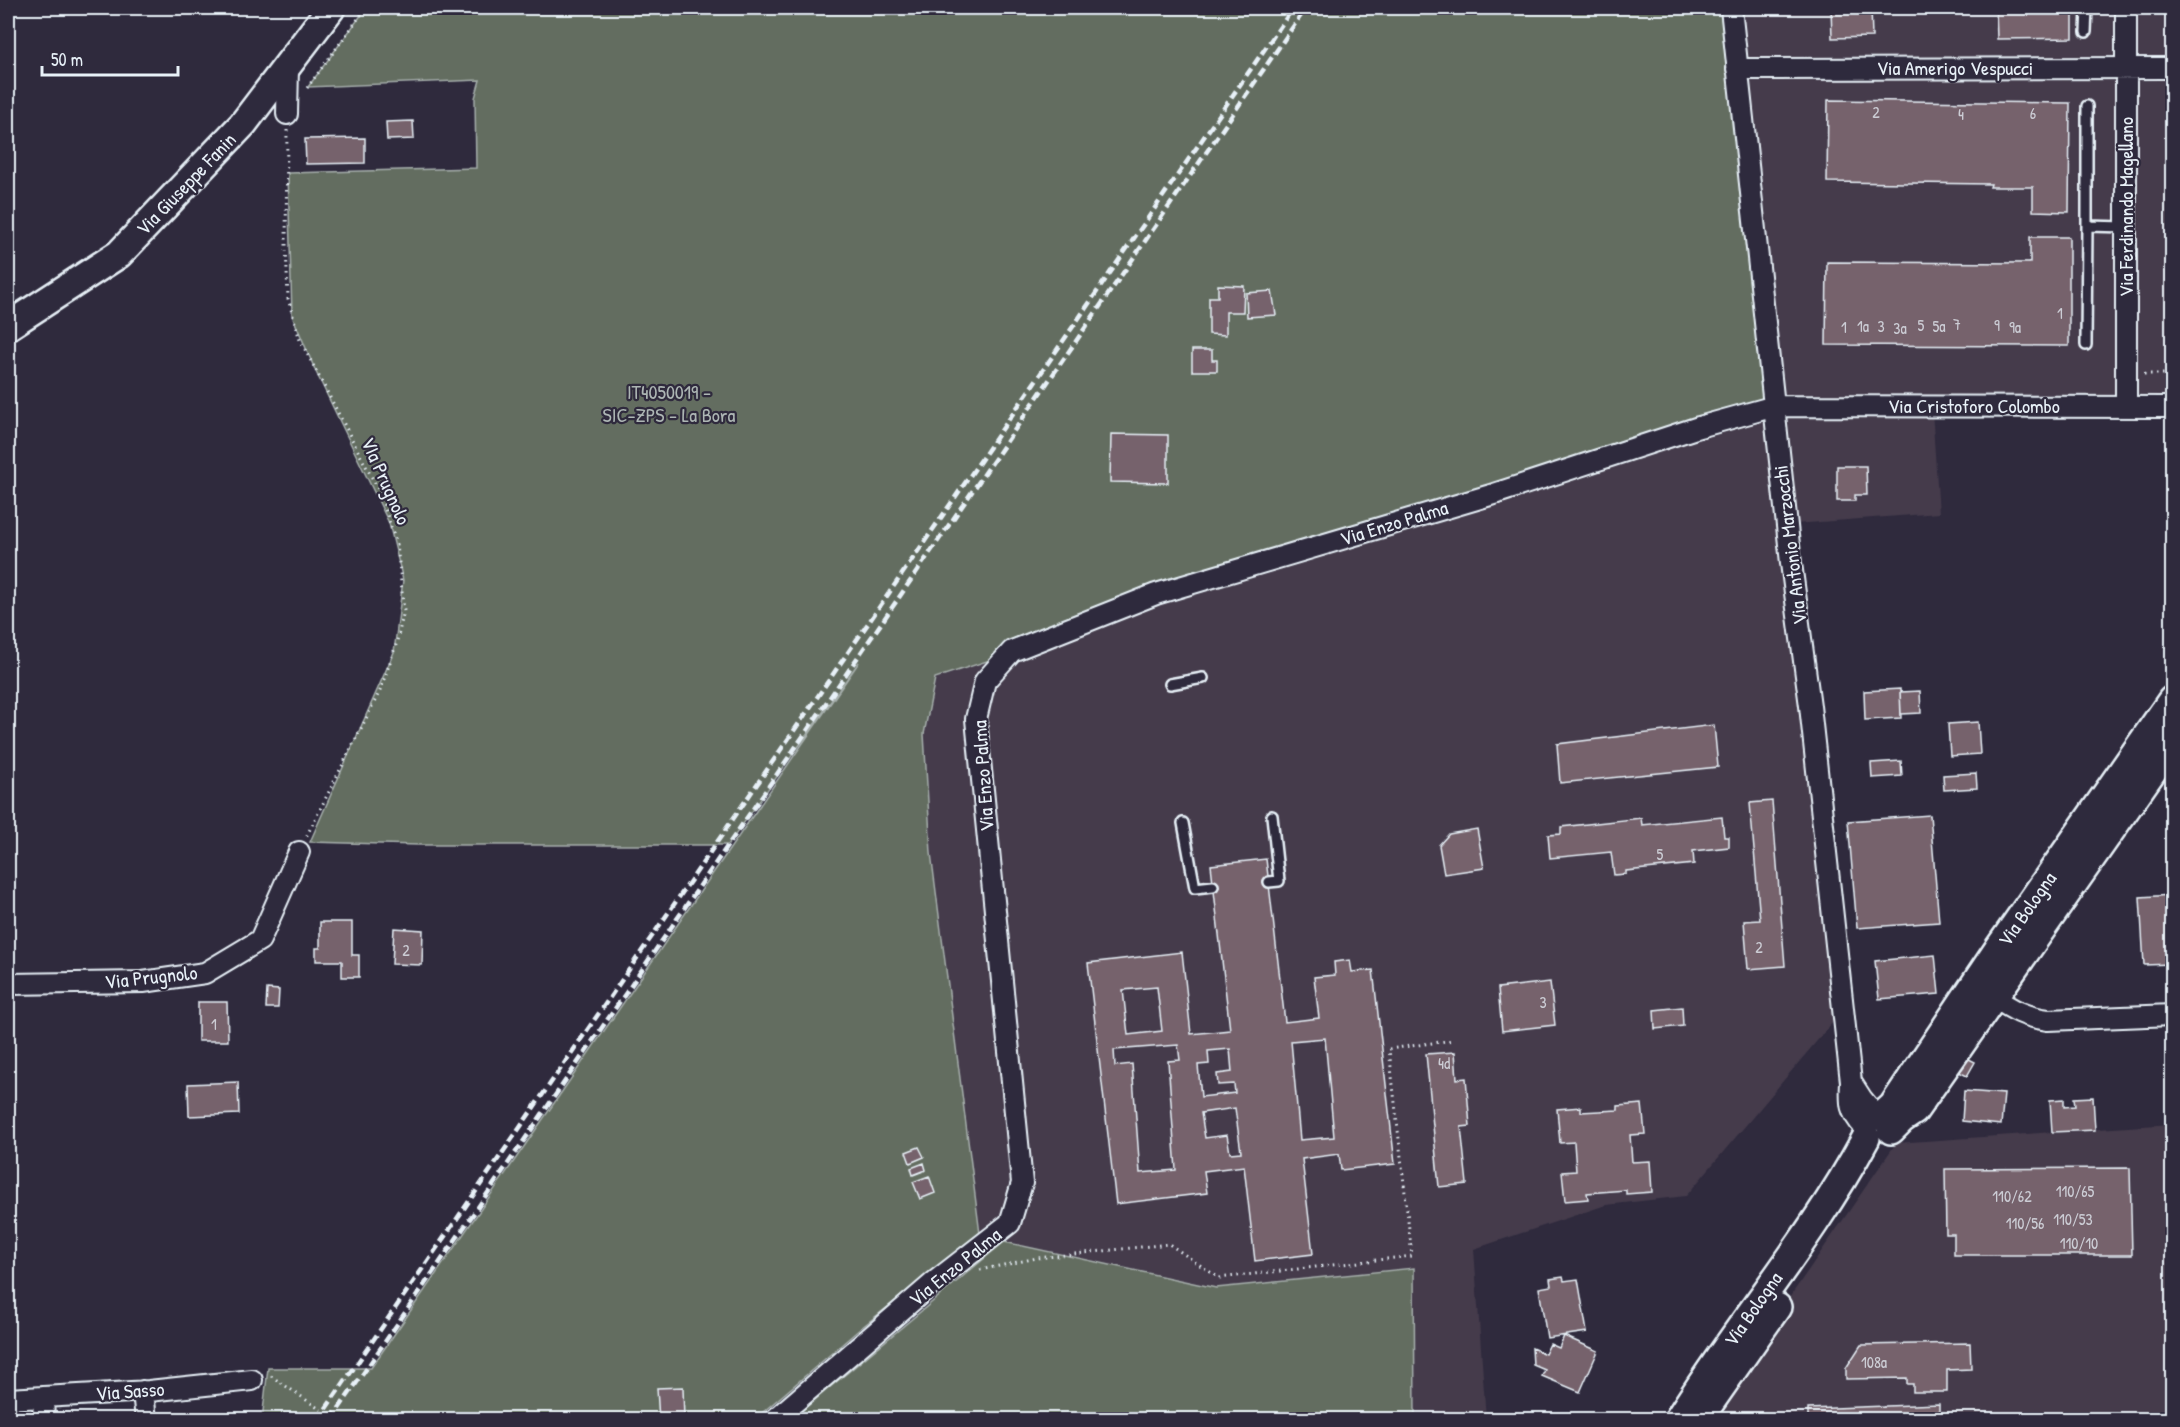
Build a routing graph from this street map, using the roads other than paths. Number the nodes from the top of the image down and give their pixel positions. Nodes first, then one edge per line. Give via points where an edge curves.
1 (331, 8) edge
2 (1731, 8) edge
3 (2087, 8) edge
4 (2126, 8) edge
5 (2086, 32) dead end
6 (288, 67) junction
7 (2126, 68) junction
8 (2172, 68) edge
9 (1737, 69) junction
10 (2087, 106) dead end
11 (287, 114) road end
12 (2087, 226) junction
13 (2126, 227) junction
14 (8, 326) edge
15 (2086, 345) dead end
16 (1774, 406) junction
17 (2126, 407) junction
18 (2172, 407) edge
19 (1203, 678) dead end
20 (1170, 684) dead end
21 (2172, 700) edge
22 (2172, 743) edge
23 (1272, 816) dead end
24 (1183, 823) dead end
25 (299, 852) road end
26 (1269, 882) dead end
27 (1214, 886) dead end
28 (8, 984) edge
29 (1994, 998) junction
30 (2172, 1015) edge
31 (1876, 1129) junction
32 (1773, 1312) junction
33 (1720, 1356) junction
34 (252, 1380) dead end
35 (143, 1391) junction
36 (43, 1397) junction
37 (8, 1399) edge
38 (44, 1419) edge
39 (146, 1419) edge
40 (774, 1419) edge
41 (1678, 1419) edge
42 (1698, 1419) edge

1 - 6 main road, Via Giuseppe Fanin
2 - 9 street, Via Antonio Marzocchi
3 - 5 lane
4 - 7 street, Via Ferdinando Magellano
6 - 11 street
6 - 14 main road, Via Giuseppe Fanin via 243,124 119,254
7 - 8 street, Via Amerigo Vespucci
7 - 9 street, Via Amerigo Vespucci
7 - 13 street, Via Ferdinando Magellano
9 - 16 street, Via Antonio Marzocchi
10 - 12 lane
12 - 13 lane
12 - 15 lane
13 - 17 street, Via Ferdinando Magellano
16 - 17 street, Via Cristoforo Colombo
16 - 31 street, Via Antonio Marzocchi via 1851,1082 1850,1102 1854,1116
16 - 40 street, Via Enzo Palma via 1156,594 1012,651 985,681 976,719 1022,1183 1010,1223 933,1283
17 - 18 street, Via Cristoforo Colombo
19 - 20 lane
21 - 31 main road, Via Bologna
22 - 29 main road, Via Bologna
23 - 26 lane via 1279,881
24 - 27 lane via 1195,888
25 - 28 street, Via Prugnolo via 260,940 205,973 143,982
29 - 30 street via 2018,1013 2048,1020
29 - 31 main road, Via Bologna via 1914,1111
31 - 32 main road, Via Bologna via 1858,1188
31 - 33 main road, Via Bologna
32 - 33 street via 1763,1315 1737,1350
32 - 42 main road, Via Bologna
33 - 41 main road, Via Bologna
34 - 35 street, Via Sasso
35 - 36 street, Via Sasso
35 - 39 street
36 - 37 street, Via Sasso
36 - 38 street

